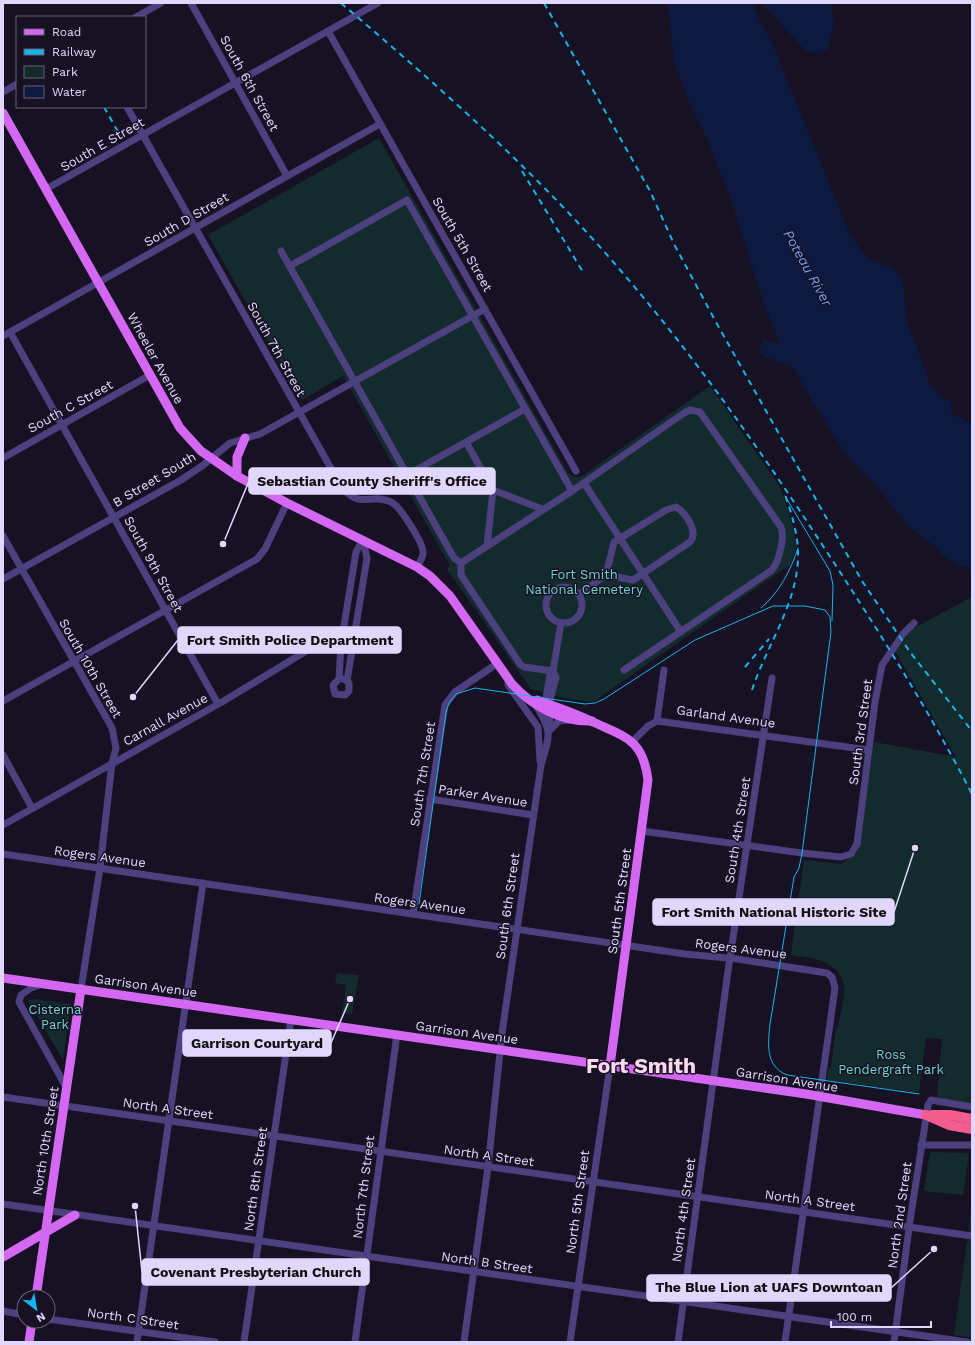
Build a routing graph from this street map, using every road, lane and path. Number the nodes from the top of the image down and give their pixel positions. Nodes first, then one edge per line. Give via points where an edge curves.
1 (161, 3) edge
2 (190, 3) edge
3 (378, 3) edge
4 (138, 16) edge
5 (328, 31) junction
6 (235, 83) junction
7 (16, 85) edge
8 (3, 92) edge
9 (128, 108) edge
10 (3, 113) edge
11 (380, 124) junction
12 (142, 135) junction
13 (287, 176) junction
14 (46, 189) junction
15 (195, 228) junction
16 (282, 251) dead end
17 (290, 266) junction
18 (99, 282) junction
19 (485, 309) junction
20 (472, 316) junction
21 (10, 332) junction
22 (3, 336) edge
23 (150, 375) junction
24 (355, 382) junction
25 (525, 409) junction
26 (299, 413) junction
27 (61, 425) junction
28 (245, 438) junction
29 (466, 442) junction
30 (3, 458) edge
31 (211, 458) junction
32 (576, 471) dead end
33 (407, 475) junction
34 (237, 476) junction
35 (584, 483) junction
36 (492, 490) junction
37 (572, 491) junction
38 (287, 503) junction
39 (542, 509) junction
40 (113, 517) junction
41 (3, 536) edge
42 (620, 539) junction
43 (363, 540) junction
44 (487, 546) junction
45 (461, 564) junction
46 (417, 567) junction
47 (21, 569) junction
48 (643, 574) junction
49 (606, 575) junction
50 (3, 579) edge
51 (579, 594) junction
52 (166, 610) junction
53 (561, 623) junction
54 (914, 623) dead end
55 (681, 632) junction
56 (341, 644) junction
57 (352, 649) junction
58 (73, 662) junction
59 (498, 663) junction
60 (624, 670) dead end
61 (664, 670) dead end
62 (553, 671) junction
63 (508, 677) junction
64 (772, 678) dead end
65 (339, 679) junction
66 (347, 681) junction
67 (3, 701) edge
68 (218, 704) junction
69 (545, 706) junction
70 (569, 720) junction
71 (657, 721) junction
72 (592, 722) junction
73 (549, 732) junction
74 (764, 735) junction
75 (632, 742) junction
76 (869, 750) junction
77 (3, 755) edge
78 (112, 763) junction
79 (541, 765) junction
80 (430, 799) junction
81 (32, 808) junction
82 (533, 815) junction
83 (3, 825) edge
84 (642, 831) junction
85 (747, 846) junction
86 (3, 854) edge
87 (100, 868) junction
88 (203, 883) junction
89 (413, 914) junction
90 (517, 928) junction
91 (626, 945) junction
92 (730, 958) junction
93 (4, 976) edge
94 (43, 984) junction
95 (81, 989) junction
96 (186, 1004) junction
97 (290, 1019) junction
98 (397, 1034) junction
99 (500, 1050) junction
100 (610, 1066) junction
101 (713, 1081) junction
102 (66, 1087) junction
103 (818, 1096) junction
104 (3, 1097) edge
105 (63, 1106) junction
106 (972, 1107) edge
107 (926, 1115) junction
108 (168, 1121) junction
109 (965, 1121) edge
110 (972, 1129) edge
111 (274, 1135) junction
112 (921, 1145) junction
113 (972, 1145) edge
114 (380, 1151) junction
115 (488, 1167) junction
116 (593, 1182) junction
117 (698, 1196) junction
118 (3, 1204) edge
119 (48, 1211) junction
120 (804, 1211) junction
121 (75, 1215) junction
122 (909, 1226) junction
123 (153, 1227) junction
124 (45, 1233) junction
125 (972, 1236) edge
126 (258, 1242) junction
127 (3, 1257) edge
128 (366, 1257) junction
129 (472, 1271) junction
130 (577, 1287) junction
131 (37, 1289) edge
132 (683, 1303) junction
133 (3, 1311) edge
134 (16, 1313) edge
135 (789, 1318) junction
136 (56, 1320) edge
137 (31, 1329) edge
138 (139, 1331) junction
139 (896, 1333) junction
140 (30, 1342) edge
141 (137, 1342) edge
142 (215, 1342) edge
143 (244, 1342) edge
144 (355, 1342) edge
145 (464, 1342) edge
146 (570, 1342) edge
147 (678, 1342) edge
148 (785, 1342) edge
149 (894, 1342) edge
150 (968, 1342) edge

1 - 4 street
2 - 6 street, South 6th Street
3 - 5 street, South E Street
5 - 6 street, South E Street
5 - 11 street, South 5th Street
6 - 12 street, South E Street
6 - 13 street, South 6th Street
7 - 8 street
9 - 12 street, South 7th Street
10 - 14 main road, Wheeler Avenue
11 - 13 street, South D Street
11 - 19 street, South 5th Street
12 - 14 street, South E Street
12 - 15 street, South 7th Street
13 - 15 street, South D Street
14 - 18 main road, Wheeler Avenue
15 - 18 street, South D Street
15 - 26 street, South 7th Street
16 - 17 street
17 - 20 street via 406,200
17 - 24 street
18 - 21 street, South D Street
18 - 23 main road, Wheeler Avenue
19 - 20 street, B Street South
19 - 32 street, South 5th Street
20 - 24 street, B Street South
20 - 25 street
21 - 22 street, South D Street
21 - 27 street, South 9th Street
23 - 27 street, South C Street
23 - 31 main road, Wheeler Avenue via 180,428
24 - 26 street, B Street South
24 - 33 street
25 - 29 street
25 - 37 street
26 - 28 street, B Street South via 260,434
26 - 46 street, South 7th Street via 346,493 358,500 390,501 400,509 423,548 423,557
27 - 30 street, South C Street
27 - 40 street, South 9th Street
28 - 31 street, B Street South via 230,443
28 - 34 main road via 237,457
29 - 33 street
29 - 36 street
31 - 34 main road, Wheeler Avenue
31 - 40 street, B Street South via 181,480
33 - 45 street via 454,558
34 - 38 main road, Wheeler Avenue
35 - 37 street
35 - 42 street
35 - 55 street via 684,413 695,410 704,416 781,527 782,537 776,566
36 - 39 street
36 - 44 street
37 - 39 street
38 - 43 main road, Wheeler Avenue
38 - 52 street via 265,549 257,559
39 - 44 street
40 - 47 street, B Street South
40 - 52 street, South 9th Street
41 - 47 street, South 10th Street
42 - 48 street
42 - 48 street via 671,507 680,510 694,531 695,535 690,542
42 - 49 street via 614,542
43 - 46 main road
43 - 56 street via 356,552
43 - 57 street via 367,558
44 - 45 street
45 - 62 street via 461,576 520,664 524,667
46 - 59 main road, South 6th Street via 446,590
47 - 50 street, B Street South
47 - 58 street, South 10th Street
48 - 49 street via 633,580
48 - 55 street
49 - 51 street
51 - 53 street via 582,605 579,614 572,622
51 - 53 street via 571,588 562,587 552,591 548,596 545,604 548,615
52 - 58 street
52 - 68 street, South 9th Street
53 - 62 street, South 6th Street
54 - 76 street, South 3rd Street via 903,634 882,665
55 - 60 street
56 - 57 street, Carnall Avenue
56 - 65 street
56 - 68 street, Carnall Avenue via 325,643 314,648
57 - 66 street
58 - 67 street
58 - 78 street, South 10th Street via 112,728 116,748
59 - 63 main road, South 6th Street
59 - 80 street, South 7th Street via 455,692 448,700 443,712
61 - 71 street
62 - 69 street, South 6th Street via 556,678
63 - 69 main road via 530,697
63 - 69 main road via 521,694
63 - 79 street, South 6th Street via 508,685 538,727
64 - 74 street, South 4th Street
65 - 66 street
65 - 66 street via 333,685 334,692 338,695 348,693 350,686
68 - 78 street, Carnall Avenue
69 - 70 main road
69 - 72 main road
69 - 73 street, South 6th Street
69 - 73 street
70 - 72 main road
70 - 73 street via 559,721
71 - 74 street, Garland Avenue
71 - 75 street, Garland Avenue
72 - 75 main road via 622,734
73 - 79 street, South 6th Street
74 - 76 street, Garland Avenue
74 - 85 street, South 4th Street
75 - 84 main road, South 5th Street via 640,752 648,780
76 - 85 street, South 3rd Street via 856,844 851,854 841,857
77 - 81 street
78 - 81 street, Carnall Avenue
78 - 87 street, South 10th Street
79 - 82 street, South 6th Street
80 - 82 street, Parker Avenue
80 - 89 street, South 7th Street
81 - 83 street, Carnall Avenue
82 - 90 street, South 6th Street
84 - 85 street
84 - 91 main road, South 5th Street
85 - 92 street, South 4th Street
86 - 87 street, Rogers Avenue
87 - 88 street, Rogers Avenue
87 - 95 street, South 10th Street
88 - 89 street, Rogers Avenue
88 - 96 street
89 - 90 street, Rogers Avenue
90 - 91 street, Rogers Avenue
90 - 99 street, South 6th Street
91 - 92 street, Rogers Avenue
91 - 100 main road, South 5th Street
92 - 101 street, South 4th Street
92 - 103 street, Rogers Avenue via 821,971 832,978 834,988
93 - 94 main road, Garrison Avenue
94 - 95 main road, Garrison Avenue
94 - 102 street via 21,995 19,1002
95 - 96 main road, Garrison Avenue
95 - 102 main road, North 10th Street
96 - 97 main road, Garrison Avenue
96 - 108 street
97 - 98 main road, Garrison Avenue
97 - 111 street, North 8th Street
98 - 99 main road, Garrison Avenue
98 - 114 street, North 7th Street
99 - 100 main road, Garrison Avenue
99 - 115 street, South 6th Street
100 - 101 main road, Garrison Avenue
100 - 116 street, North 5th Street
101 - 103 main road, Garrison Avenue
101 - 117 street, North 4th Street
102 - 105 main road, North 10th Street
103 - 107 main road, Garrison Avenue
103 - 120 street
104 - 105 street, North A Street
105 - 108 street, North A Street
105 - 119 main road, North 10th Street
106 - 107 street, North 2nd Street via 931,1100
107 - 109 highway, Garrison Avenue via 949,1125
107 - 112 street, North 2nd Street
108 - 111 street, North A Street
108 - 123 street
109 - 110 highway, Garrison Avenue
111 - 114 street, North A Street
111 - 126 street, North 8th Street
112 - 113 street
112 - 122 street, North 2nd Street
114 - 115 street, North A Street
114 - 128 street, North 7th Street
115 - 116 street, North A Street
115 - 129 street, South 6th Street
116 - 117 street, North A Street
116 - 130 street, North 5th Street
117 - 120 street, North A Street
117 - 132 street, North 4th Street
118 - 119 street, North B Street
119 - 121 street, North B Street
119 - 124 main road, North 10th Street
120 - 122 street, North A Street
120 - 135 street
121 - 123 street, North B Street
121 - 124 main road
122 - 125 street, North A Street
122 - 139 street, North 2nd Street
123 - 126 street, North B Street
123 - 138 street
124 - 127 main road
124 - 131 main road, North 10th Street
126 - 128 street, North B Street
126 - 143 street, North 8th Street
128 - 129 street, North B Street
128 - 144 street, North 7th Street
129 - 130 street, North B Street
129 - 145 street, South 6th Street
130 - 132 street, North B Street
130 - 146 street, North 5th Street
132 - 135 street, North B Street
132 - 147 street, North 4th Street
133 - 134 street
135 - 139 street, North B Street
135 - 148 street
136 - 138 street, North C Street
137 - 140 main road
138 - 141 street
138 - 142 street, North C Street
139 - 149 street, North 2nd Street
139 - 150 street, North B Street

